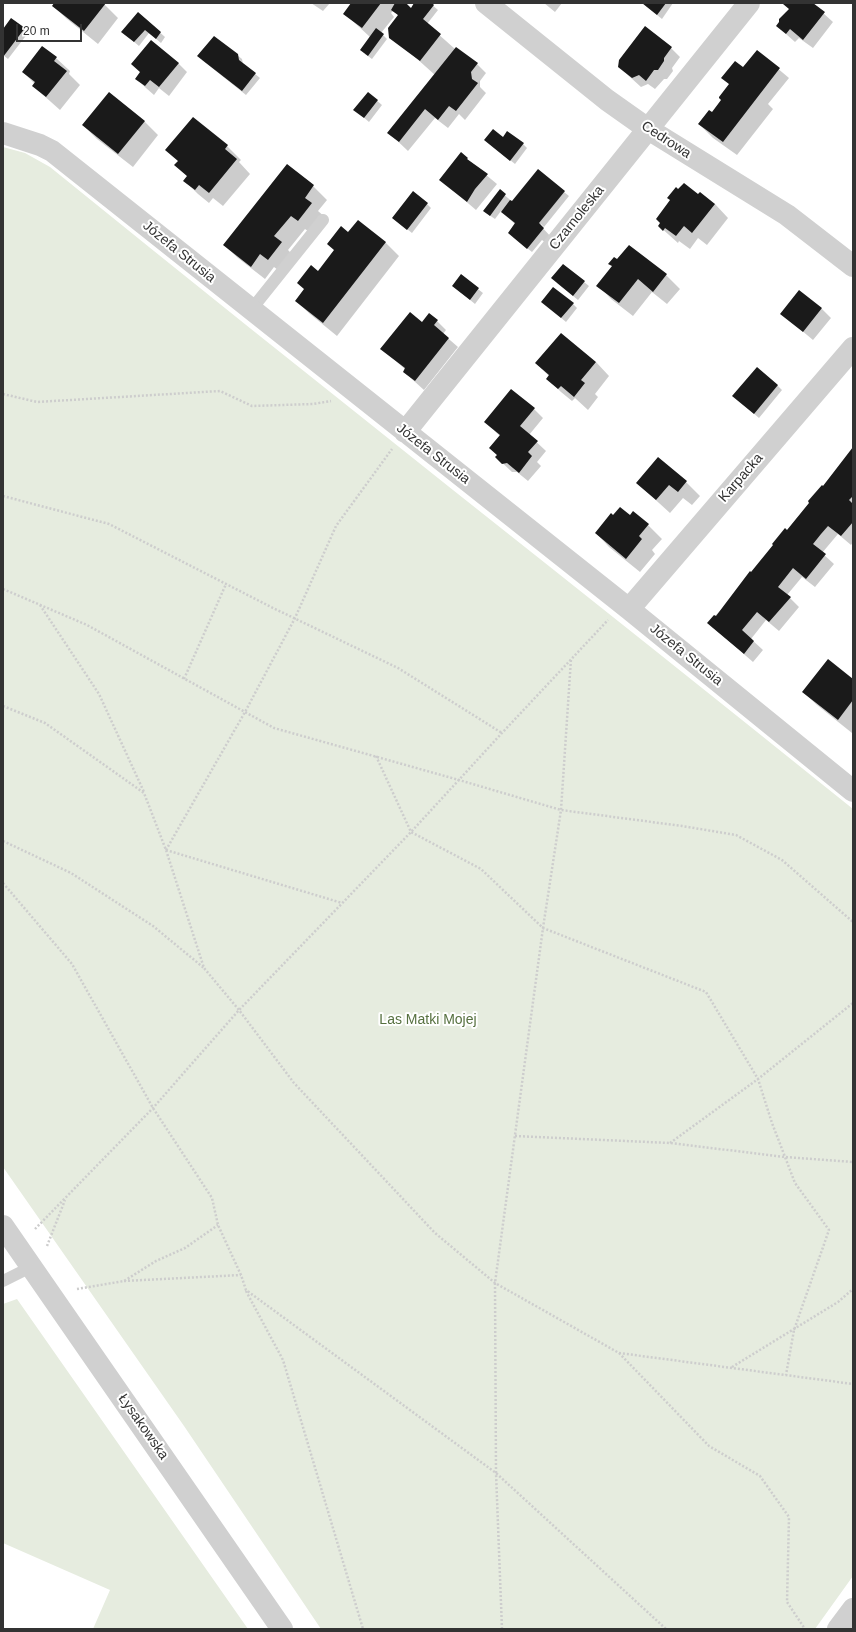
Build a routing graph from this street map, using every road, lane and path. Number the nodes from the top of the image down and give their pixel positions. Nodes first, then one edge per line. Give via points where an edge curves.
1 (486, 3) edge
2 (749, 3) edge
3 (648, 129) junction
4 (3, 133) edge
5 (323, 220) dead end
6 (853, 266) edge
7 (251, 310) junction
8 (853, 348) edge
9 (3, 394) edge
10 (359, 395) junction
11 (405, 432) junction
12 (3, 496) edge
13 (226, 584) junction
14 (3, 589) edge
15 (40, 605) junction
16 (629, 609) junction
17 (295, 618) junction
18 (571, 659) junction
19 (184, 679) junction
20 (3, 706) edge
21 (245, 712) junction
22 (502, 733) junction
23 (376, 756) junction
24 (460, 780) junction
25 (853, 791) edge
26 (144, 793) junction
27 (561, 810) junction
28 (411, 832) junction
29 (3, 841) edge
30 (166, 850) junction
31 (3, 883) edge
32 (342, 903) junction
33 (853, 922) edge
34 (543, 928) junction
35 (204, 968) junction
36 (853, 1002) edge
37 (239, 1010) junction
38 (758, 1079) junction
39 (153, 1108) junction
40 (515, 1136) junction
41 (670, 1143) junction
42 (785, 1157) junction
43 (853, 1162) edge
44 (66, 1197) junction
45 (218, 1225) junction
46 (3, 1226) edge
47 (35, 1229) dead end
48 (46, 1246) dead end
49 (31, 1267) junction
50 (241, 1274) junction
51 (3, 1281) edge
52 (124, 1281) junction
53 (495, 1283) junction
54 (77, 1289) dead end
55 (853, 1289) edge
56 (246, 1290) junction
57 (794, 1330) junction
58 (619, 1353) junction
59 (732, 1368) junction
60 (786, 1375) junction
61 (853, 1384) edge
62 (496, 1473) junction
63 (853, 1609) edge
64 (282, 1629) edge
65 (363, 1629) edge
66 (502, 1629) edge
67 (666, 1629) edge
68 (805, 1629) edge
69 (838, 1629) edge

1 - 3 street, Cedrowa via 607,100
2 - 3 street, Czarnoleska
3 - 6 street, Cedrowa via 787,215
3 - 11 street, Czarnoleska
4 - 7 street, Józefa Strusia via 52,151
5 - 7 lane
7 - 10 street, Józefa Strusia
8 - 16 street, Karpacka
9 - 10 path via 37,402 220,390 252,406 313,404
10 - 11 street, Józefa Strusia
11 - 16 street, Józefa Strusia
11 - 17 path via 336,526
12 - 13 path via 109,524
13 - 17 path
13 - 19 path
14 - 15 path
15 - 19 path via 87,625
15 - 26 path via 99,694
16 - 18 path via 614,614
16 - 25 street, Józefa Strusia
17 - 21 path
17 - 22 path via 398,668
18 - 22 path
18 - 27 path
19 - 21 path
20 - 26 path via 45,723
21 - 23 path via 274,728
21 - 30 path
22 - 24 path
23 - 24 path
23 - 28 path
24 - 27 path
24 - 28 path
26 - 30 path
27 - 33 path via 736,835 782,860
27 - 34 path
28 - 32 path
28 - 34 path via 481,870
29 - 35 path via 71,873 153,926
30 - 32 path
30 - 35 path
31 - 39 path via 72,964
32 - 37 path
34 - 38 path via 706,992
34 - 40 path
35 - 37 path
36 - 38 path
37 - 39 path
37 - 53 path via 294,1083 435,1233
38 - 41 path
38 - 42 path
39 - 44 path
39 - 45 path via 212,1198
40 - 41 path
40 - 53 path
41 - 42 path
42 - 43 path
42 - 57 path via 795,1183 830,1230
44 - 47 path
44 - 48 path
45 - 50 path
45 - 52 path via 185,1248 156,1261
46 - 49 street, Łysakowska
49 - 51 lane
49 - 64 street, Łysakowska
50 - 52 path
50 - 56 path
52 - 54 path
53 - 58 path
53 - 62 path
55 - 57 path via 838,1302
56 - 62 path
56 - 65 path via 282,1360
57 - 59 path
57 - 60 path
58 - 59 path
58 - 68 path via 709,1446 760,1476 789,1516 787,1602
59 - 60 path
60 - 61 path
62 - 66 path
62 - 67 path
63 - 69 street

